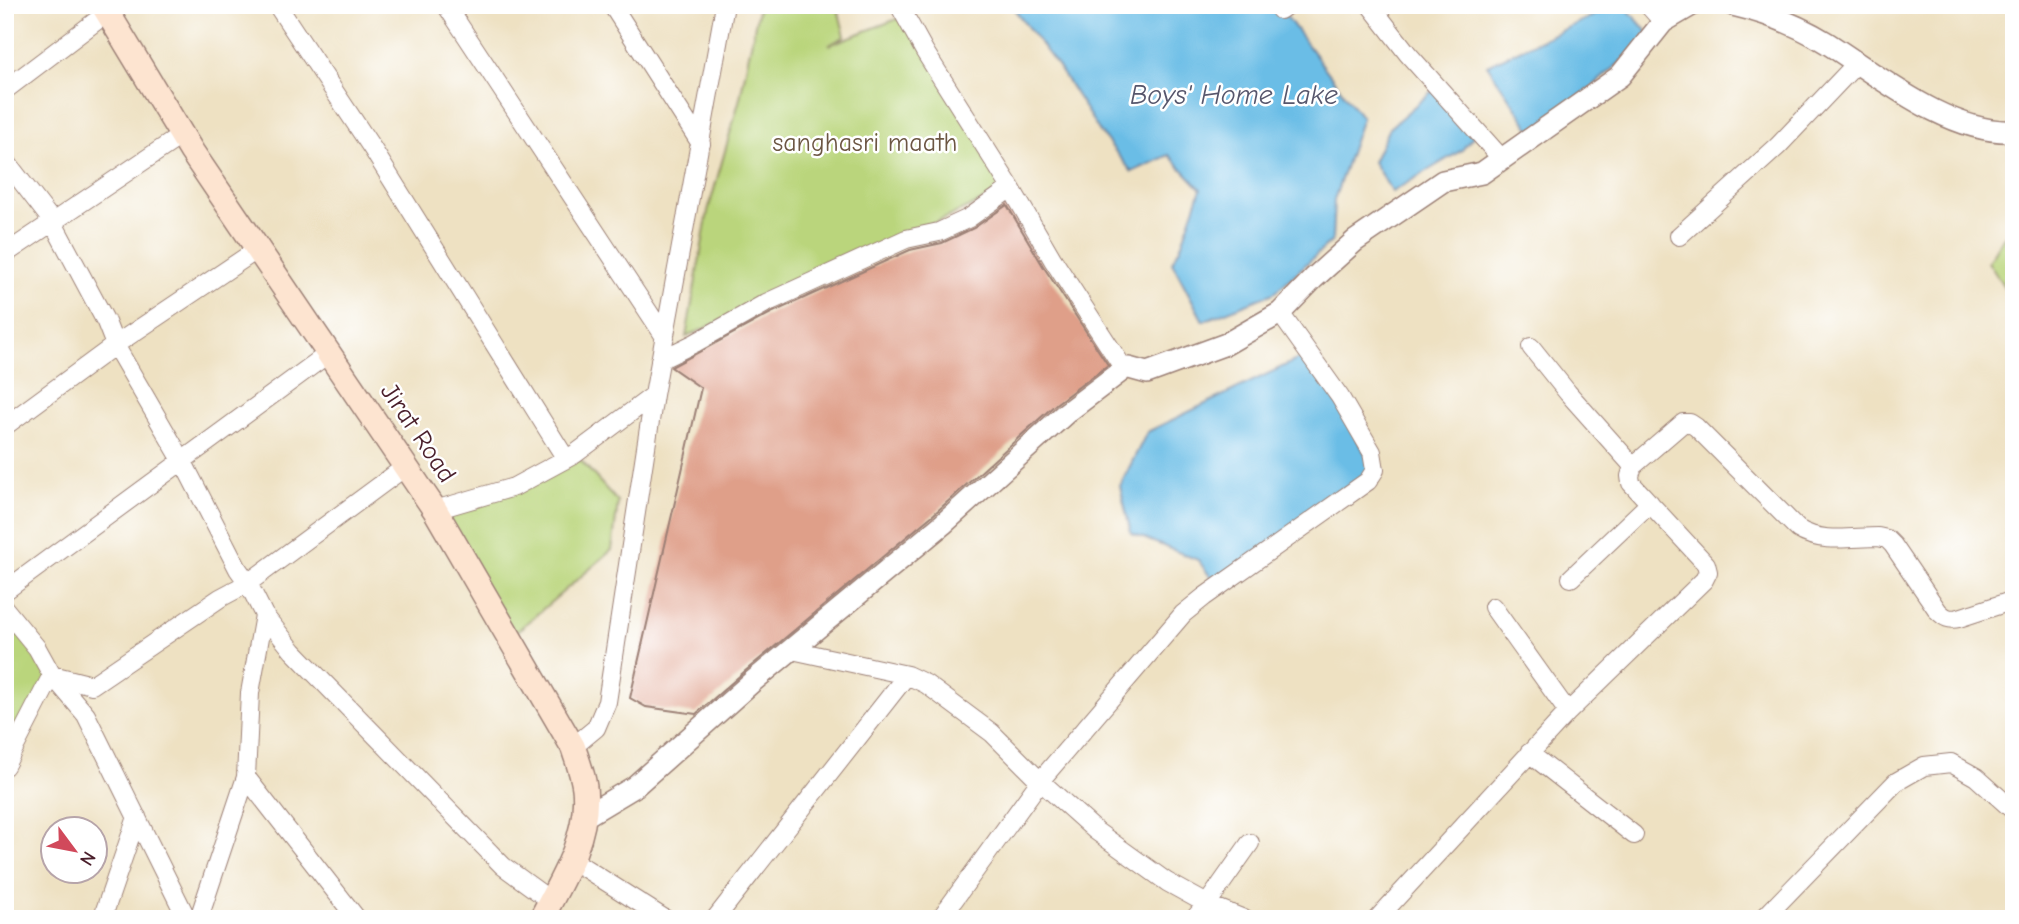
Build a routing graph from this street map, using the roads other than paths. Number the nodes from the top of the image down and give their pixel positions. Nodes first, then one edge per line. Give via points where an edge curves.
1 (277, 5) edge
2 (446, 5) edge
3 (612, 5) edge
4 (725, 5) edge
5 (899, 5) edge
6 (1370, 5) edge
7 (1648, 5) edge
8 (1692, 5) edge
9 (1734, 5) edge
10 (106, 9) edge
11 (1663, 22) junction
12 (1857, 63) junction
13 (5, 90) edge
14 (2014, 131) edge
15 (181, 135) junction
16 (701, 144) junction
17 (1502, 159) junction
18 (5, 160) edge
19 (1012, 188) junction
20 (52, 221) junction
21 (1679, 236) dead end
22 (258, 249) junction
23 (5, 254) edge
24 (1280, 313) junction
25 (665, 338) junction
26 (116, 345) junction
27 (1531, 347) dead end
28 (329, 353) junction
29 (660, 360) junction
30 (1124, 369) junction
31 (654, 395) junction
32 (5, 426) edge
33 (566, 458) junction
34 (183, 462) junction
35 (1633, 466) junction
36 (405, 467) junction
37 (1650, 503) junction
38 (435, 510) junction
39 (1571, 578) dead end
40 (248, 583) junction
41 (5, 592) edge
42 (2014, 600) edge
43 (1493, 607) dead end
44 (5, 609) edge
45 (264, 615) junction
46 (792, 650) junction
47 (907, 675) junction
48 (52, 676) junction
49 (1568, 712) junction
50 (573, 747) junction
51 (1530, 753) junction
52 (5, 766) edge
53 (246, 778) junction
54 (1040, 781) junction
55 (2014, 811) edge
56 (137, 817) junction
57 (584, 817) junction
58 (1634, 835) dead end
59 (1251, 842) dead end
60 (572, 860) junction
61 (1207, 904) junction
62 (546, 910) edge
63 (102, 919) edge
64 (187, 919) edge
65 (197, 919) edge
66 (357, 919) edge
67 (665, 919) edge
68 (715, 919) edge
69 (940, 919) edge
70 (1194, 919) edge
71 (1244, 919) edge
72 (1377, 919) edge
73 (1763, 919) edge

1 - 33 street
2 - 25 street
3 - 16 street
4 - 16 street
5 - 19 street
6 - 17 street
7 - 11 street
8 - 11 street
9 - 12 street via 1791,23
10 - 13 street
10 - 15 main road, Jirat Road
11 - 17 street via 1620,76
12 - 14 street via 1953,119 1999,132
12 - 21 street via 1778,146
15 - 20 street
15 - 22 main road, Jirat Road
16 - 25 street
17 - 24 street via 1482,173 1443,181 1355,241
18 - 20 street
19 - 29 street via 969,218 868,256 766,303
19 - 30 street
20 - 23 street
20 - 26 street
22 - 26 street
22 - 28 main road, Jirat Road
24 - 30 street via 1226,344 1147,373
24 - 54 street via 1340,397 1373,452 1375,470 1368,481 1183,614
25 - 29 street
26 - 32 street
26 - 34 street
27 - 35 street
28 - 34 street
28 - 36 main road, Jirat Road
29 - 31 street
30 - 46 street via 1066,413 935,531
31 - 33 street
31 - 50 street via 607,702 596,728
33 - 38 street via 514,487
34 - 40 street
34 - 41 street
35 - 37 street via 1631,483
35 - 42 street via 1677,428 1690,423 1798,529 1817,538 1887,539 1943,617 1959,618
36 - 38 main road, Jirat Road
36 - 40 street
37 - 39 street
37 - 49 street via 1702,558 1708,572
38 - 50 main road, Jirat Road
40 - 45 street
40 - 48 street via 92,685
43 - 49 street
44 - 48 street via 37,648
45 - 53 street via 250,693
45 - 62 street via 293,651
46 - 47 street
46 - 57 street via 634,787
47 - 54 street via 992,733
47 - 68 street
48 - 52 street
48 - 56 street via 86,715
49 - 51 street
50 - 57 main road, Jirat Road via 583,777
51 - 58 street
51 - 72 street
53 - 65 street
53 - 66 street
54 - 61 street via 1096,831 1167,882
54 - 69 street
55 - 73 street via 1976,777 1951,763 1924,766 1896,782
56 - 63 street
56 - 64 street
57 - 60 main road, Jirat Road
59 - 61 street
60 - 62 main road, Jirat Road
60 - 67 street
61 - 70 street
61 - 71 street

